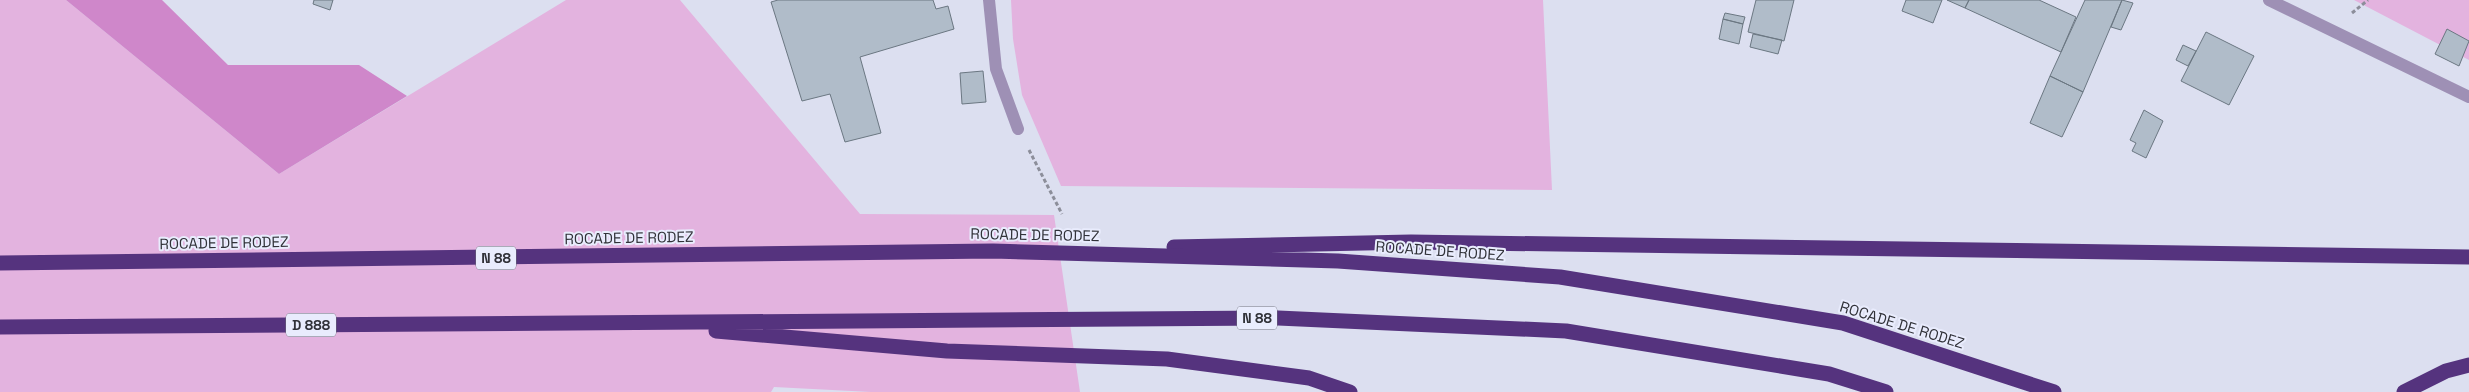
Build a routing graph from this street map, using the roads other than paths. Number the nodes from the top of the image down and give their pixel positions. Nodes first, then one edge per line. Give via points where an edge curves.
1 (989, 0) edge
2 (2269, 0) edge
3 (2469, 96) edge
4 (1018, 129) road end
5 (993, 251) junction
6 (2469, 257) edge
7 (0, 263) edge
8 (622, 323) junction
9 (0, 327) edge
10 (2469, 365) edge
11 (1350, 392) edge
12 (1886, 392) edge
13 (2054, 392) edge
14 (2404, 392) edge

1 - 4 street via 996,69
2 - 3 street
5 - 6 highway via 1411,242
5 - 7 highway, ROCADE DE RODEZ / N 88
5 - 13 highway, ROCADE DE RODEZ / N 88 via 1338,261 1560,277 1843,323
8 - 9 highway, D 888
8 - 11 highway via 947,351 1167,359 1309,378
8 - 12 highway, N 88 via 1278,318 1566,331 1829,374
10 - 14 highway via 2446,371

